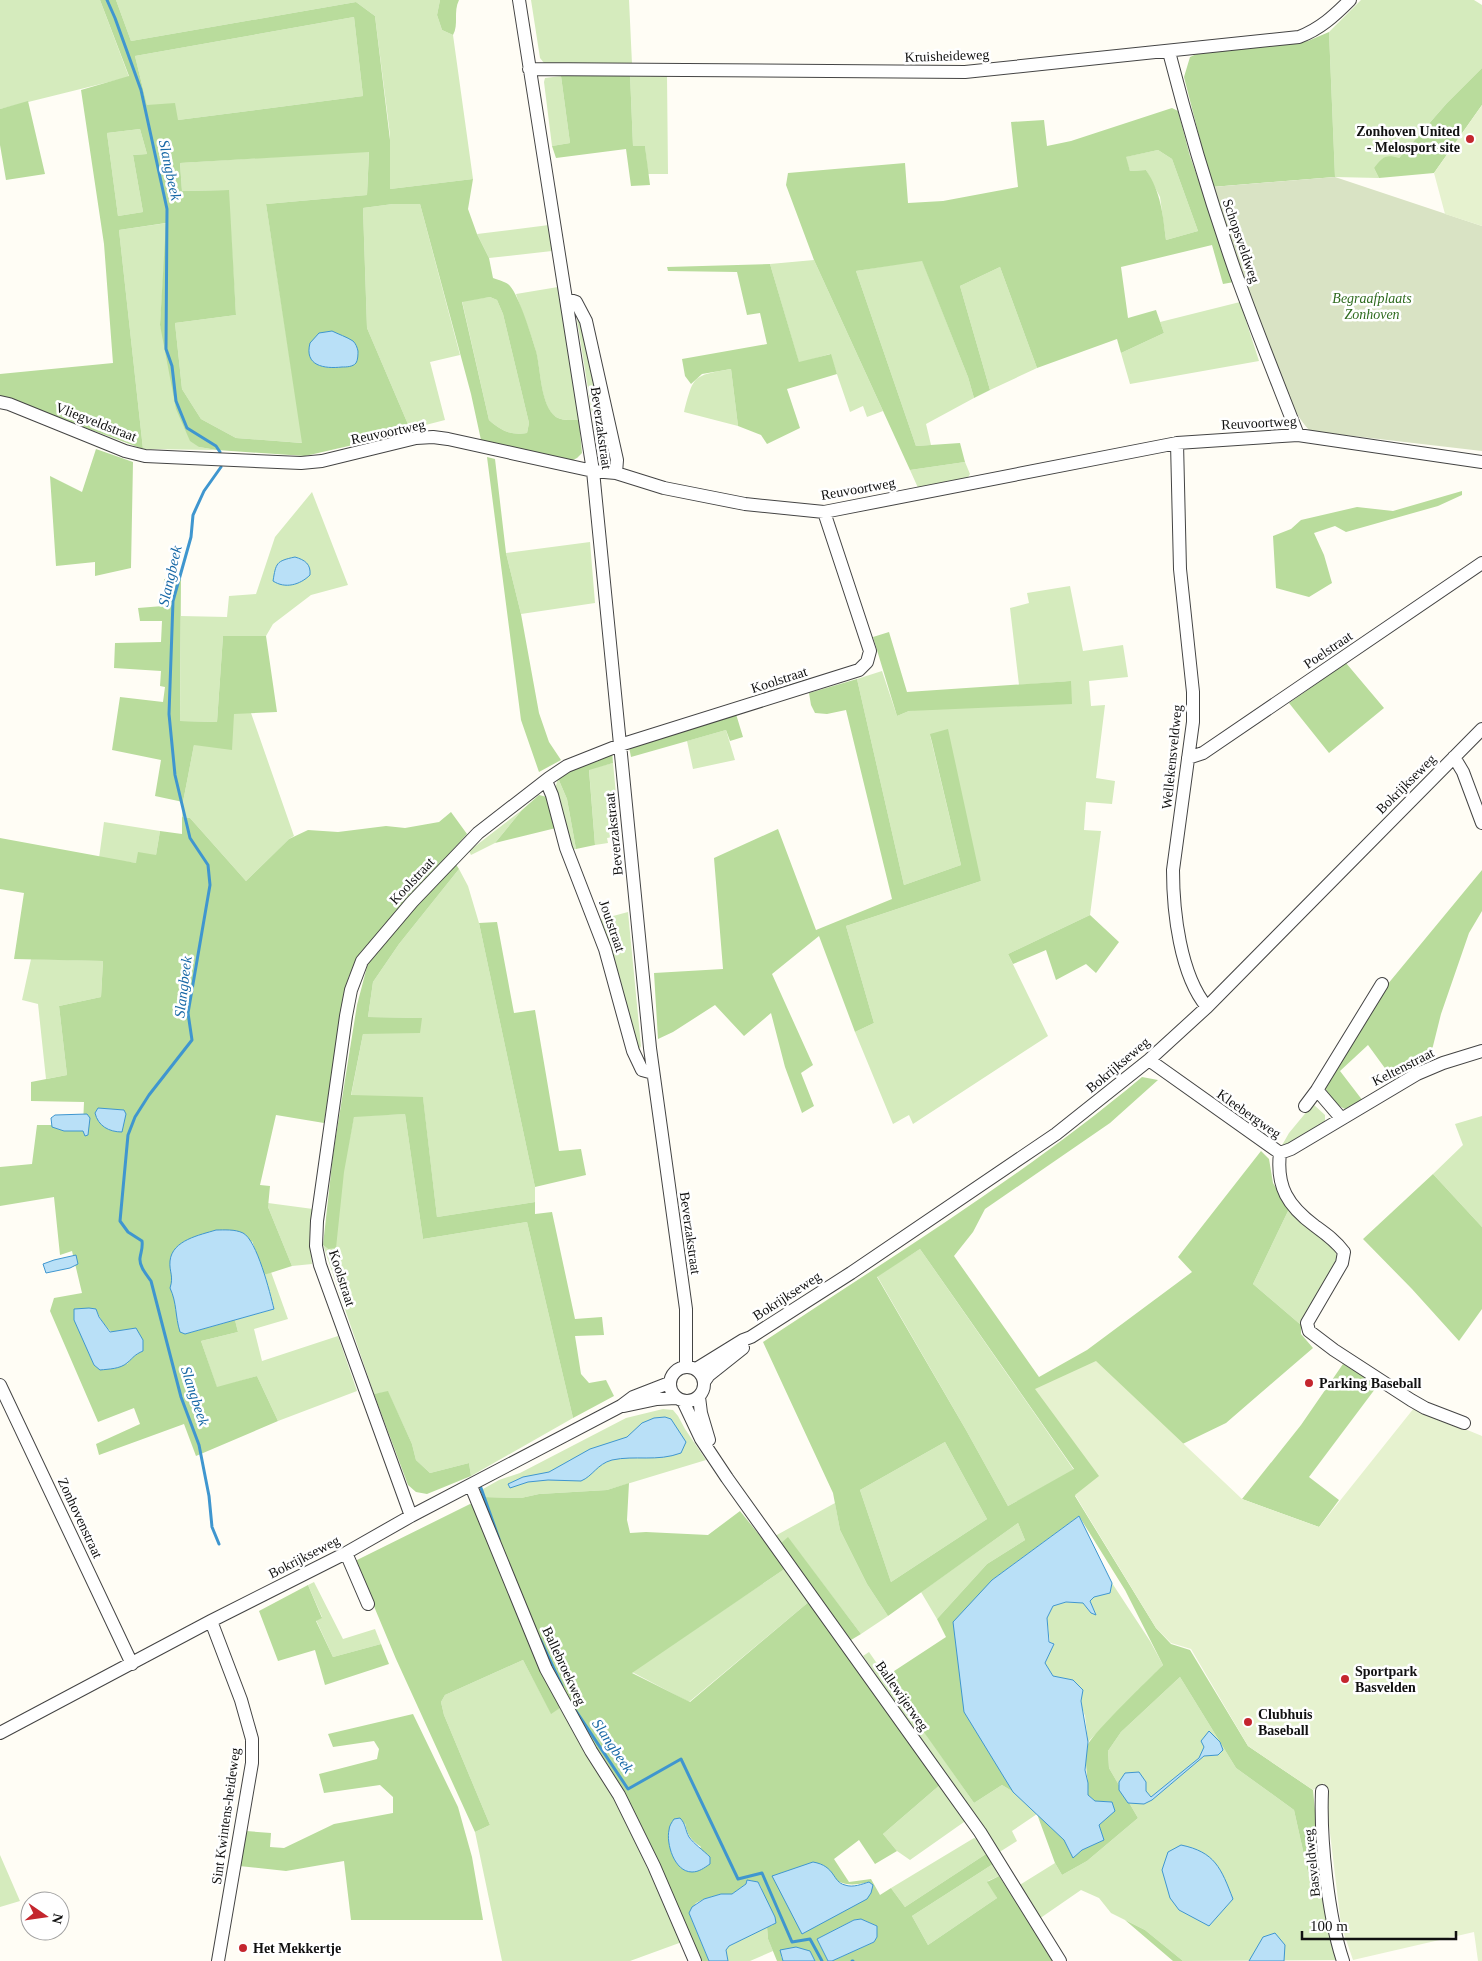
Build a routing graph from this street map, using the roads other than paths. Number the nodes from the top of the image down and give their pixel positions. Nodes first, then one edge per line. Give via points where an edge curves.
1 (519, 0) edge
2 (1350, 0) edge
3 (1169, 52) junction
4 (529, 69) junction
5 (567, 299) junction
6 (0, 402) edge
7 (1298, 436) junction
8 (1177, 443) junction
9 (213, 459) joint
10 (1482, 462) edge
11 (593, 471) junction
12 (616, 474) junction
13 (824, 512) junction
14 (1482, 563) edge
15 (1482, 729) edge
16 (620, 746) junction
17 (1454, 756) junction
18 (1188, 758) junction
19 (546, 781) junction
20 (1482, 823) edge
21 (1382, 984) dead end
22 (1207, 1007) junction
23 (1482, 1051) edge
24 (1149, 1060) junction
25 (653, 1073) junction
26 (1317, 1090) junction
27 (1305, 1106) dead end
28 (1341, 1118) junction
29 (1280, 1153) junction
30 (751, 1337) junction
31 (691, 1368) junction
32 (704, 1382) junction
33 (669, 1383) junction
34 (0, 1385) edge
35 (698, 1396) junction
36 (680, 1399) junction
37 (622, 1406) junction
38 (1464, 1423) dead end
39 (712, 1454) junction
40 (471, 1486) junction
41 (411, 1516) junction
42 (346, 1553) junction
43 (368, 1604) dead end
44 (211, 1621) junction
45 (132, 1664) junction
46 (0, 1733) edge
47 (1322, 1791) dead end
48 (218, 1961) edge
49 (696, 1961) edge
50 (1060, 1961) edge
51 (1343, 1961) edge

1 - 4 street, Beverzakstraat
2 - 3 street, Kruisheideweg via 1325,24 1299,38
3 - 4 street, Kruisheideweg via 965,72
3 - 7 street, Schopsveldweg via 1208,192
4 - 5 street, Beverzakstraat
5 - 11 street, Beverzakstraat
5 - 12 street, Beverzakstraat via 576,302 586,321 616,460
6 - 9 street, Vliegveldstraat via 125,451 158,457
7 - 8 street, Reuvoortweg
7 - 10 street, Reuvoortweg
8 - 13 street, Reuvoortweg
8 - 18 street, Wellekensveldweg via 1181,578 1193,692
9 - 11 street, Reuvoortweg via 322,461 432,437
11 - 12 street, Reuvoortweg
11 - 16 street, Beverzakstraat
12 - 13 street, Reuvoortweg via 735,503
13 - 16 street, Koolstraat via 870,651 868,662 859,670
14 - 18 street, Poelstraat via 1203,753
15 - 17 street, Bokrijkseweg
16 - 19 street, Koolstraat via 567,766
16 - 25 street, Beverzakstraat
17 - 20 street, Bokrijkseweg
17 - 22 street, Bokrijkseweg
18 - 22 street, Wellekensveldweg via 1173,870 1174,912 1192,986
19 - 25 street, Joutstraat via 566,848 605,949 633,1051 642,1070
19 - 41 street, Koolstraat via 478,833 412,902 362,961 346,1016 316,1246 320,1265
21 - 26 street
22 - 24 street, Bokrijkseweg
23 - 28 street, Keltenstraat via 1417,1074
24 - 29 street, Kleebergweg
24 - 30 street, Bokrijkseweg via 1056,1134
25 - 31 street, Beverzakstraat via 686,1309
26 - 27 street
26 - 28 street
28 - 29 street, Keltenstraat
29 - 38 street, Kleebergweg via 1279,1179 1290,1202 1344,1252 1342,1263 1307,1323 1309,1331 1410,1400
30 - 31 street, Bokrijkseweg
30 - 32 street, Bokrijkseweg via 746,1346
31 - 32 street via 700,1372
31 - 33 street, Bokrijkseweg via 676,1370
32 - 35 street, Bokrijkseweg
33 - 36 street via 672,1394
33 - 37 street, Bokrijkseweg via 633,1397
34 - 45 street, Zonhovenstraat
35 - 36 street, Bokrijkseweg via 694,1400
35 - 39 street, Ballewijerweg
36 - 37 street, Bokrijkseweg via 657,1399
36 - 39 street, Ballewijerweg
37 - 40 street, Bokrijkseweg
39 - 50 street, Ballewijerweg via 980,1832
40 - 41 street, Bokrijkseweg
40 - 49 street, Ballebroekweg via 546,1669 623,1803
41 - 42 street, Bokrijkseweg
42 - 43 street
42 - 44 street, Bokrijkseweg
44 - 45 street, Bokrijkseweg
44 - 48 street, Sint Kwintens-heideweg via 252,1740 252,1763
45 - 46 street, Bokrijkseweg
47 - 51 street, Basveldweg via 1327,1879

